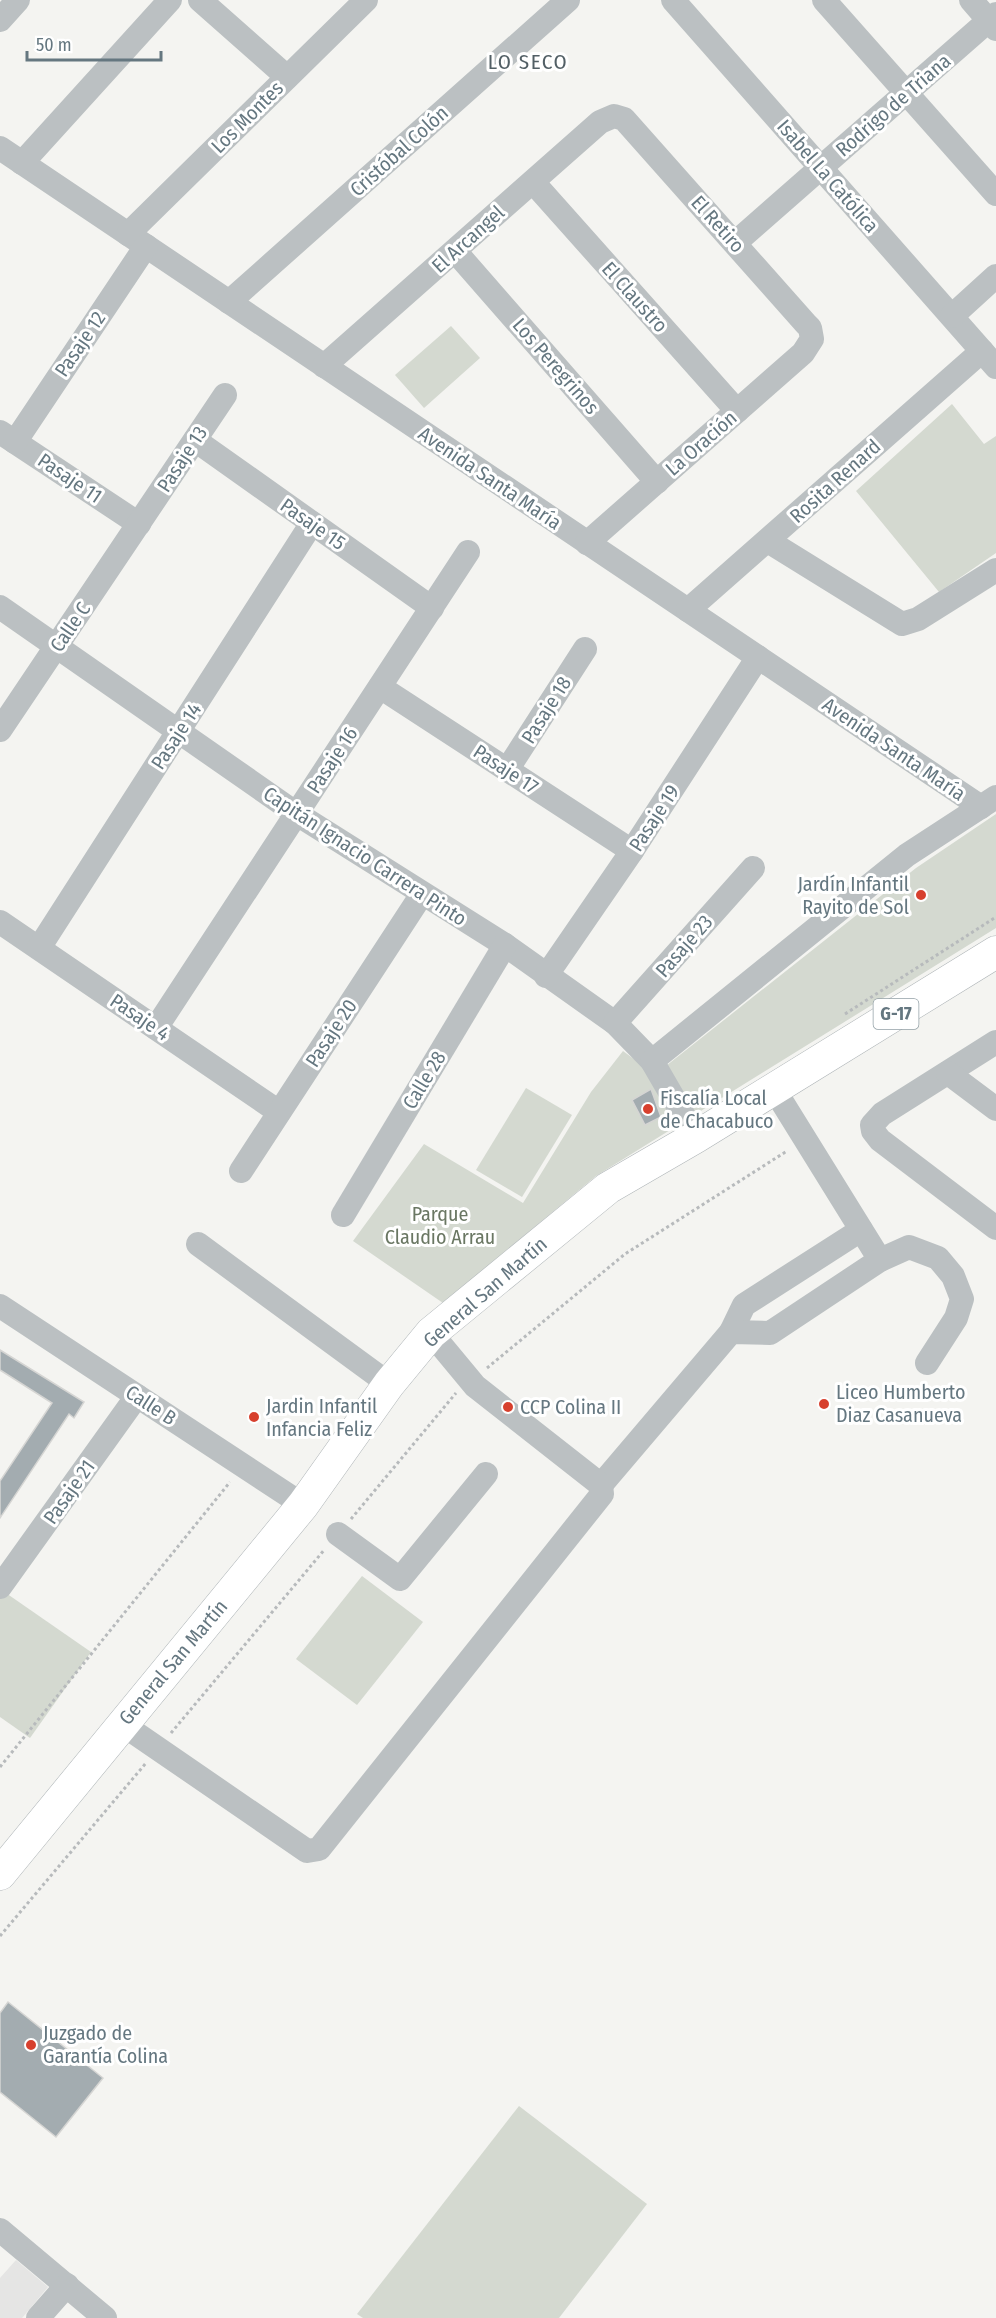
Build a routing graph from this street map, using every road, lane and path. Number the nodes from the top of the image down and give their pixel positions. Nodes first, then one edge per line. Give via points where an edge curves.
1 (18, 0) edge
2 (170, 0) edge
3 (200, 0) edge
4 (366, 0) edge
5 (568, 0) edge
6 (674, 0) edge
7 (824, 0) edge
8 (970, 0) edge
9 (0, 20) edge
10 (993, 21) edge
11 (287, 77) junction
12 (906, 93) junction
13 (614, 116) joint
14 (0, 148) edge
15 (22, 163) junction
16 (821, 168) junction
17 (533, 182) junction
18 (996, 194) edge
19 (137, 240) junction
20 (735, 243) junction
21 (455, 251) junction
22 (996, 276) edge
23 (229, 302) junction
24 (952, 316) junction
25 (812, 339) joint
26 (989, 359) edge
27 (324, 366) junction
28 (225, 394) dead end
29 (737, 411) junction
30 (7, 437) edge
31 (195, 440) junction
32 (657, 482) junction
33 (312, 523) junction
34 (139, 524) junction
35 (768, 542) junction
36 (587, 543) junction
37 (468, 552) dead end
38 (996, 570) edge
39 (0, 607) edge
40 (432, 608) junction
41 (688, 610) junction
42 (57, 647) junction
43 (585, 649) dead end
44 (758, 657) junction
45 (380, 687) junction
46 (0, 730) edge
47 (178, 732) junction
48 (507, 771) junction
49 (988, 802) edge
50 (297, 814) junction
51 (632, 851) junction
52 (753, 868) dead end
53 (422, 894) junction
54 (0, 922) edge
55 (505, 945) junction
56 (39, 948) junction
57 (996, 952) edge
58 (546, 976) junction
59 (615, 1023) junction
60 (156, 1028) junction
61 (996, 1042) edge
62 (652, 1061) junction
63 (948, 1072) junction
64 (774, 1089) junction
65 (996, 1109) edge
66 (279, 1112) junction
67 (696, 1137) junction
68 (806, 1140) junction
69 (241, 1171) dead end
70 (343, 1215) dead end
71 (996, 1228) edge
72 (861, 1230) junction
73 (198, 1244) dead end
74 (880, 1260) junction
75 (1, 1309) edge
76 (731, 1332) junction
77 (431, 1333) junction
78 (927, 1363) dead end
79 (482, 1371) dead end
80 (389, 1384) junction
81 (465, 1386) dead end
82 (137, 1396) junction
83 (486, 1474) dead end
84 (230, 1482) dead end
85 (601, 1485) junction
86 (303, 1504) junction
87 (338, 1534) junction
88 (0, 1587) edge
89 (122, 1724) junction
90 (169, 1735) dead end
91 (146, 1762) dead end
92 (0, 1767) edge
93 (4, 1860) edge
94 (0, 1936) edge
95 (0, 2230) edge
96 (67, 2285) junction
97 (38, 2318) edge
98 (105, 2318) edge

1 - 9 street
2 - 15 street
3 - 11 street
4 - 11 street, Los Montes
5 - 23 street, Cristóbal Colón
6 - 16 street, Isabel La Católica
7 - 12 street
8 - 10 street
10 - 12 street, Rodrigo de Triana
11 - 19 street, Los Montes
12 - 16 street, Rodrigo de Triana
12 - 18 street
13 - 17 street, El Arcangel via 604,118
13 - 20 street, El Retiro via 628,123
14 - 15 street, Avenida Santa María
15 - 19 street, Avenida Santa María
16 - 20 street, Rodrigo de Triana
16 - 24 street, Isabel La Católica
17 - 21 street, El Arcangel
17 - 29 street, El Claustro
19 - 23 street, Avenida Santa María
19 - 30 street, Pasaje 12
20 - 25 street, El Retiro via 810,328
21 - 27 street, El Arcangel
21 - 32 street, Los Peregrinos
22 - 24 street
23 - 27 street, Avenida Santa María
24 - 26 street, Isabel La Católica
25 - 29 street, La Oración via 807,349
26 - 35 street, Rosita Renard
27 - 36 street, Avenida Santa María
28 - 31 street, Pasaje 13
29 - 32 street, La Oración
30 - 34 street, Pasaje 11
31 - 33 street, Pasaje 15
31 - 34 street, Pasaje 13
32 - 36 street, La Oración
33 - 40 street, Pasaje 15
33 - 47 street, Pasaje 14
34 - 42 street, Calle C
35 - 38 street via 902,624 918,620
35 - 41 street, Rosita Renard
36 - 41 street, Avenida Santa María
37 - 40 street, Pasaje 16
39 - 42 street, Capitán Ignacio Carrera Pinto
40 - 45 street, Pasaje 16
41 - 44 street, Avenida Santa María
42 - 46 street, Calle C
42 - 47 street, Capitán Ignacio Carrera Pinto
43 - 48 street, Pasaje 18
44 - 49 street, Avenida Santa María
44 - 51 street, Pasaje 19
45 - 48 street, Pasaje 17
45 - 50 street, Pasaje 16
47 - 50 street, Capitán Ignacio Carrera Pinto
47 - 56 street, Pasaje 14
48 - 51 street, Pasaje 17
49 - 62 street via 907,855
50 - 53 street, Capitán Ignacio Carrera Pinto
50 - 60 street, Pasaje 16
51 - 58 street, Pasaje 19
52 - 59 street, Pasaje 23
53 - 55 street, Capitán Ignacio Carrera Pinto
53 - 66 street, Pasaje 20
54 - 56 street, Pasaje 4
55 - 58 street, Capitán Ignacio Carrera Pinto
55 - 70 street, Calle 28
56 - 60 street, Pasaje 4
57 - 64 main road, General San Martín / G-17
58 - 59 street, Capitán Ignacio Carrera Pinto
59 - 62 street, Capitán Ignacio Carrera Pinto
60 - 66 street, Pasaje 4
61 - 63 street
62 - 67 street, Capitán Ignacio Carrera Pinto
63 - 65 street
63 - 71 street via 882,1114 872,1125 873,1131
64 - 67 main road, General San Martín / G-17
64 - 68 street
66 - 69 street, Pasaje 20
67 - 77 main road, General San Martín / G-17 via 608,1188
68 - 72 street
68 - 79 path via 625,1254
72 - 74 street
72 - 76 street via 744,1305
73 - 80 street
74 - 76 street via 770,1333
74 - 78 street via 909,1247 938,1258 953,1276 962,1299 956,1318
75 - 82 street, Calle B
76 - 85 street
77 - 80 main road, General San Martín / G-17
77 - 85 street via 475,1386
80 - 86 main road, General San Martín / G-17
81 - 87 path
82 - 86 street, Calle B
82 - 88 street, Pasaje 21
83 - 87 street via 400,1579
84 - 92 path
85 - 89 street via 602,1494 319,1849 307,1851
86 - 89 main road, General San Martín / G-17
87 - 90 path
89 - 93 main road, General San Martín / G-17
91 - 94 path
95 - 96 street
96 - 97 street
96 - 98 street

